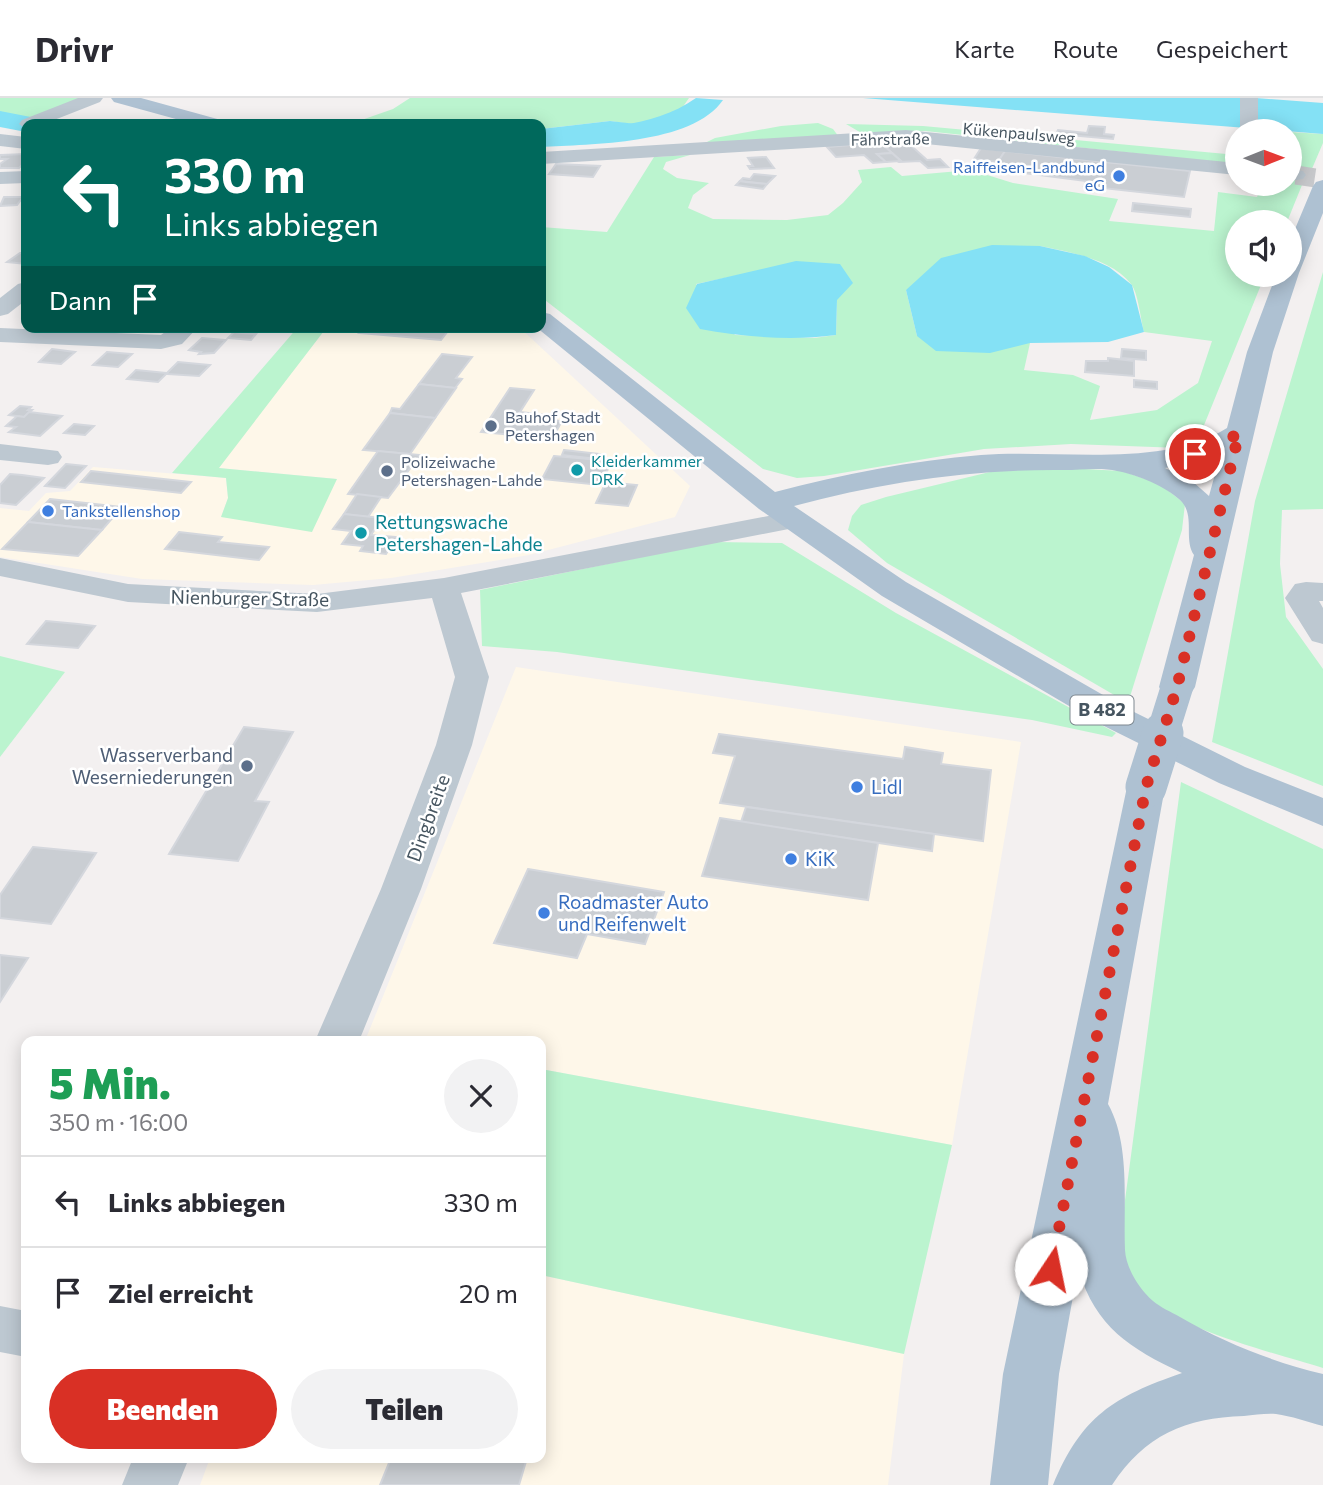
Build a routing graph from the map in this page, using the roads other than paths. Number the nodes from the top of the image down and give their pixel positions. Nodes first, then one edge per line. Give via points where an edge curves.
1 (94, 98) edge
2 (120, 98) edge
3 (1249, 98) edge
4 (47, 119) edge
5 (196, 119) edge
6 (1249, 119) edge
7 (847, 121) dead end
8 (770, 126) dead end
9 (690, 149) junction
10 (1225, 151) edge
11 (546, 158) edge
12 (1225, 168) edge
13 (21, 177) edge
14 (0, 178) edge
15 (1323, 186) edge
16 (1302, 239) edge
17 (1284, 287) edge
18 (21, 293) edge
19 (0, 309) edge
20 (546, 323) edge
21 (180, 333) edge
22 (0, 335) edge
23 (1239, 433) junction
24 (0, 452) edge
25 (48, 457) dead end
26 (1116, 461) junction
27 (782, 511) junction
28 (0, 567) edge
29 (1205, 567) junction
30 (444, 587) junction
31 (1323, 592) edge
32 (1323, 634) edge
33 (1323, 813) edge
34 (339, 1036) edge
35 (1087, 1087) junction
36 (0, 1329) edge
37 (21, 1333) edge
38 (1299, 1394) edge
39 (160, 1463) edge
40 (150, 1485) edge
41 (1019, 1485) edge
42 (1082, 1485) edge

1 - 4 street
2 - 5 main road
3 - 6 street
7 - 10 street, Kükenpaulsweg
8 - 9 street via 686,140
9 - 11 street, Fährstraße
9 - 12 street, Fährstraße via 922,136
13 - 14 street
15 - 16 main road
17 - 23 main road via 1260,352
18 - 19 street
20 - 27 main road, B 482
21 - 22 street via 161,342
23 - 26 main road via 1195,454
23 - 29 main road
24 - 25 street
26 - 27 main road via 1009,462
26 - 29 main road via 1167,478 1202,508
27 - 30 street, Nienburger Straße
27 - 33 main road, B 482 via 936,616 1111,715 1232,775
28 - 30 street, Nienburger Straße via 128,593 188,598 317,603
29 - 35 main road, bridge via 1177,687 1146,787
30 - 34 street, Dingbreite via 472,677 454,746
31 - 32 street via 1306,591 1301,598
35 - 38 main road via 1101,1186 1099,1254 1110,1287 1133,1317 1181,1346
35 - 41 main road via 1031,1374
36 - 37 street
38 - 42 main road via 1202,1393 1153,1410 1119,1432 1087,1470
39 - 40 street

